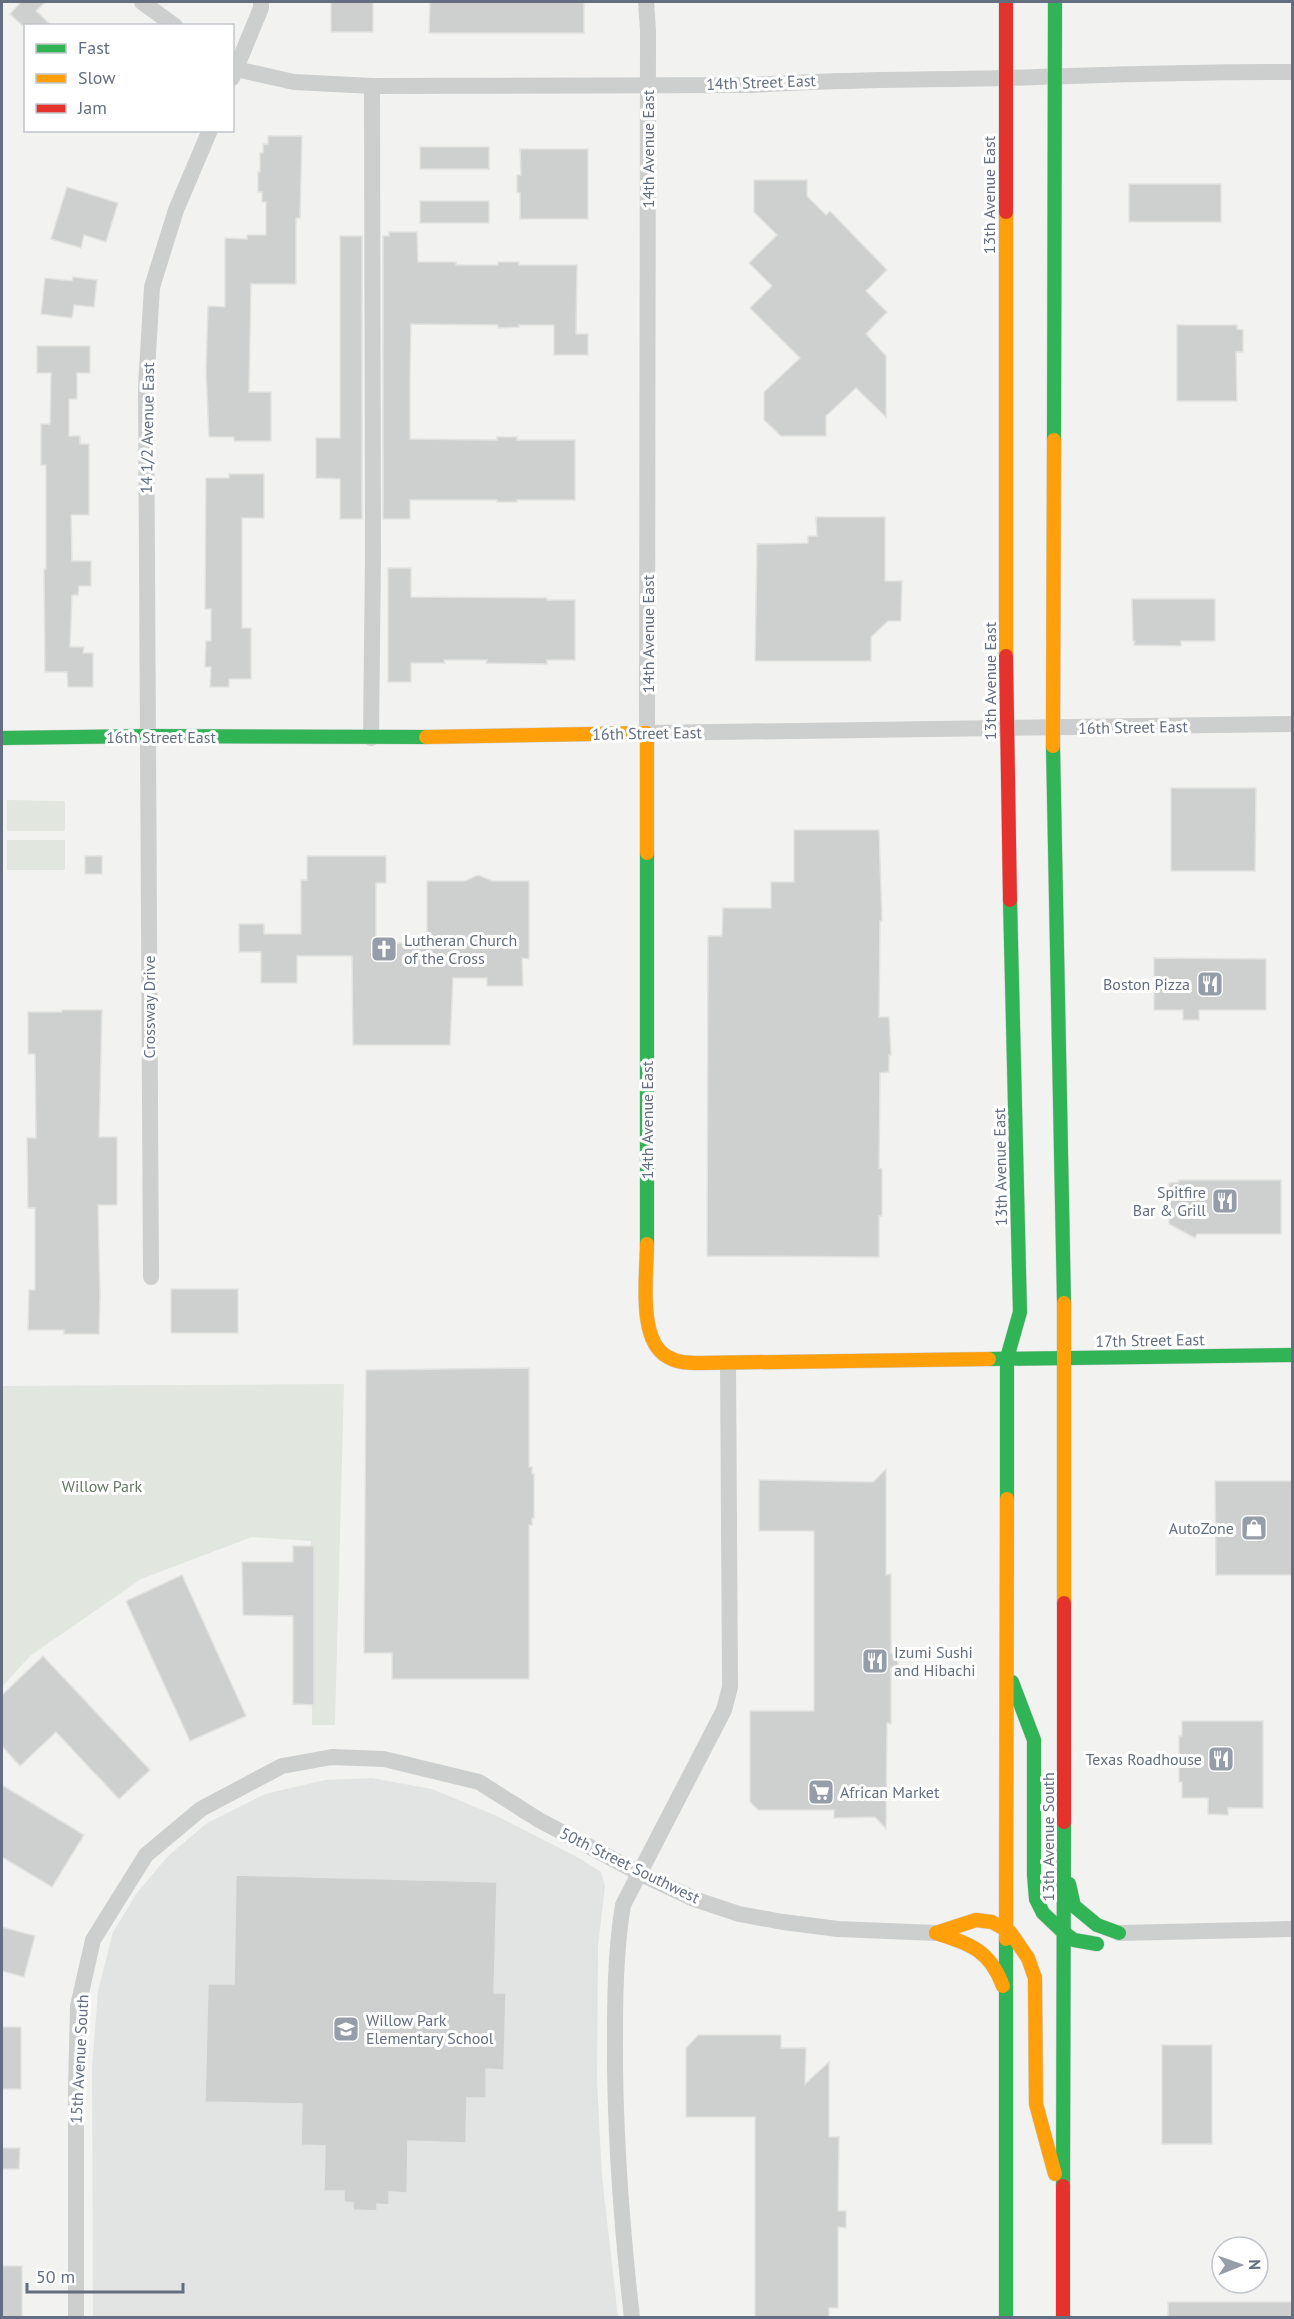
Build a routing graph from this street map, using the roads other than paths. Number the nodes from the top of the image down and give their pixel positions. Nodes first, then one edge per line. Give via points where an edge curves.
1 (142, 2) edge
2 (261, 2) edge
3 (645, 2) edge
4 (1006, 2) edge
5 (1054, 2) edge
6 (172, 24) edge
7 (234, 71) edge
8 (1293, 72) edge
9 (1054, 76) junction
10 (1005, 78) junction
11 (648, 84) junction
12 (372, 86) junction
13 (209, 132) edge
14 (1293, 724) edge
15 (1053, 728) junction
16 (1006, 729) junction
17 (647, 733) junction
18 (147, 736) junction
19 (2, 738) edge
20 (371, 738) junction
21 (151, 1277) dead end
22 (1293, 1355) edge
23 (1065, 1357) junction
24 (1007, 1358) junction
25 (728, 1363) junction
26 (1006, 1666) junction
27 (539, 1820) joint
28 (1006, 1829) junction
29 (1065, 1869) junction
30 (639, 1873) junction
31 (987, 1910) junction
32 (1005, 1929) junction
33 (1293, 1929) edge
34 (1063, 1932) junction
35 (936, 1933) junction
36 (1119, 1933) junction
37 (1097, 1944) junction
38 (1005, 1993) junction
39 (1063, 1999) junction
40 (1063, 2206) junction
41 (76, 2318) edge
42 (632, 2318) edge
43 (1006, 2318) edge
44 (1064, 2318) edge

1 - 6 street
2 - 7 street
3 - 11 street, 14th Avenue East
4 - 10 main road, 13th Avenue East
5 - 9 main road
7 - 12 street, 14th Street East via 294,82
8 - 9 street, 14th Street East
9 - 10 street, 14th Street East
9 - 15 main road
10 - 11 street, 14th Street East
10 - 16 main road, 13th Avenue East
11 - 12 street, 14th Street East
11 - 17 street, 14th Avenue East
12 - 20 street
13 - 18 street, 14 1/2 Avenue East via 176,210 152,287 146,387
14 - 15 street, 16th Street East
15 - 16 street, 16th Street East
15 - 23 main road
16 - 17 street, 16th Street East
16 - 24 main road, 13th Avenue East via 1020,1312
17 - 20 main road, 16th Street East
17 - 25 main road, 14th Avenue East via 647,1322 655,1348 673,1361
18 - 19 main road, 16th Street East
18 - 20 main road, 16th Street East
18 - 21 street, Crossway Drive
22 - 23 main road, 17th Street East
23 - 24 main road, 17th Street East
23 - 29 main road, 13th Avenue South
24 - 25 main road, 17th Street East
24 - 26 main road
25 - 30 street via 730,1687 724,1710
26 - 28 main road
26 - 34 main road via 1034,1740 1036,1899 1043,1914
27 - 30 street, 50th Street Southwest
27 - 41 street, 15th Avenue South via 479,1782 384,1759 332,1757 282,1766 221,1798 201,1809 146,1855 93,1940 78,2006
28 - 31 main road via 996,1891
28 - 32 main road
29 - 34 main road, 13th Avenue South
29 - 36 main road via 1074,1906 1097,1925
30 - 35 street, 50th Street Southwest via 694,1899 750,1916 838,1929
30 - 42 street via 623,1905 615,1995 616,2150
31 - 32 main road
31 - 35 main road
32 - 38 main road
32 - 40 main road via 1019,1940 1035,1978 1036,2104
33 - 36 street
34 - 37 main road via 1074,1940
34 - 39 main road, 13th Avenue South
35 - 38 main road via 986,1954 996,1966
36 - 37 main road
37 - 39 main road via 1072,1973
38 - 43 main road
39 - 40 main road, 13th Avenue South
40 - 44 main road, 13th Avenue South

